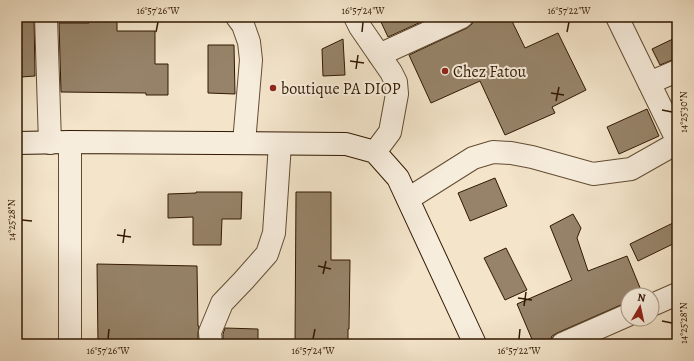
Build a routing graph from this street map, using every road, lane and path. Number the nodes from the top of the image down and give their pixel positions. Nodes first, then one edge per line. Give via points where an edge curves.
1 (46, 17) edge
2 (237, 17) edge
3 (355, 17) edge
4 (462, 17) edge
5 (617, 17) edge
6 (379, 55) junction
7 (677, 72) edge
8 (649, 83) junction
9 (677, 140) edge
10 (17, 143) edge
11 (60, 143) junction
12 (244, 143) junction
13 (677, 143) edge
14 (280, 144) junction
15 (375, 152) junction
16 (408, 199) junction
17 (677, 294) edge
18 (660, 301) edge
19 (620, 319) edge
20 (70, 344) edge
21 (211, 344) edge
22 (475, 344) edge
23 (562, 344) edge

1 - 11 street
2 - 12 street via 249,42 251,60
3 - 6 street
4 - 6 street
5 - 8 street
6 - 15 street via 396,82 397,94 390,132
7 - 8 street
8 - 9 street
10 - 11 street
11 - 12 street
11 - 20 street
12 - 14 street
13 - 16 street via 631,169 593,174 532,157 493,152 473,158
14 - 15 street via 346,144
14 - 21 street via 272,240 267,254 222,303 210,332
15 - 16 street via 398,178
16 - 22 street
17 - 18 street
19 - 23 street

